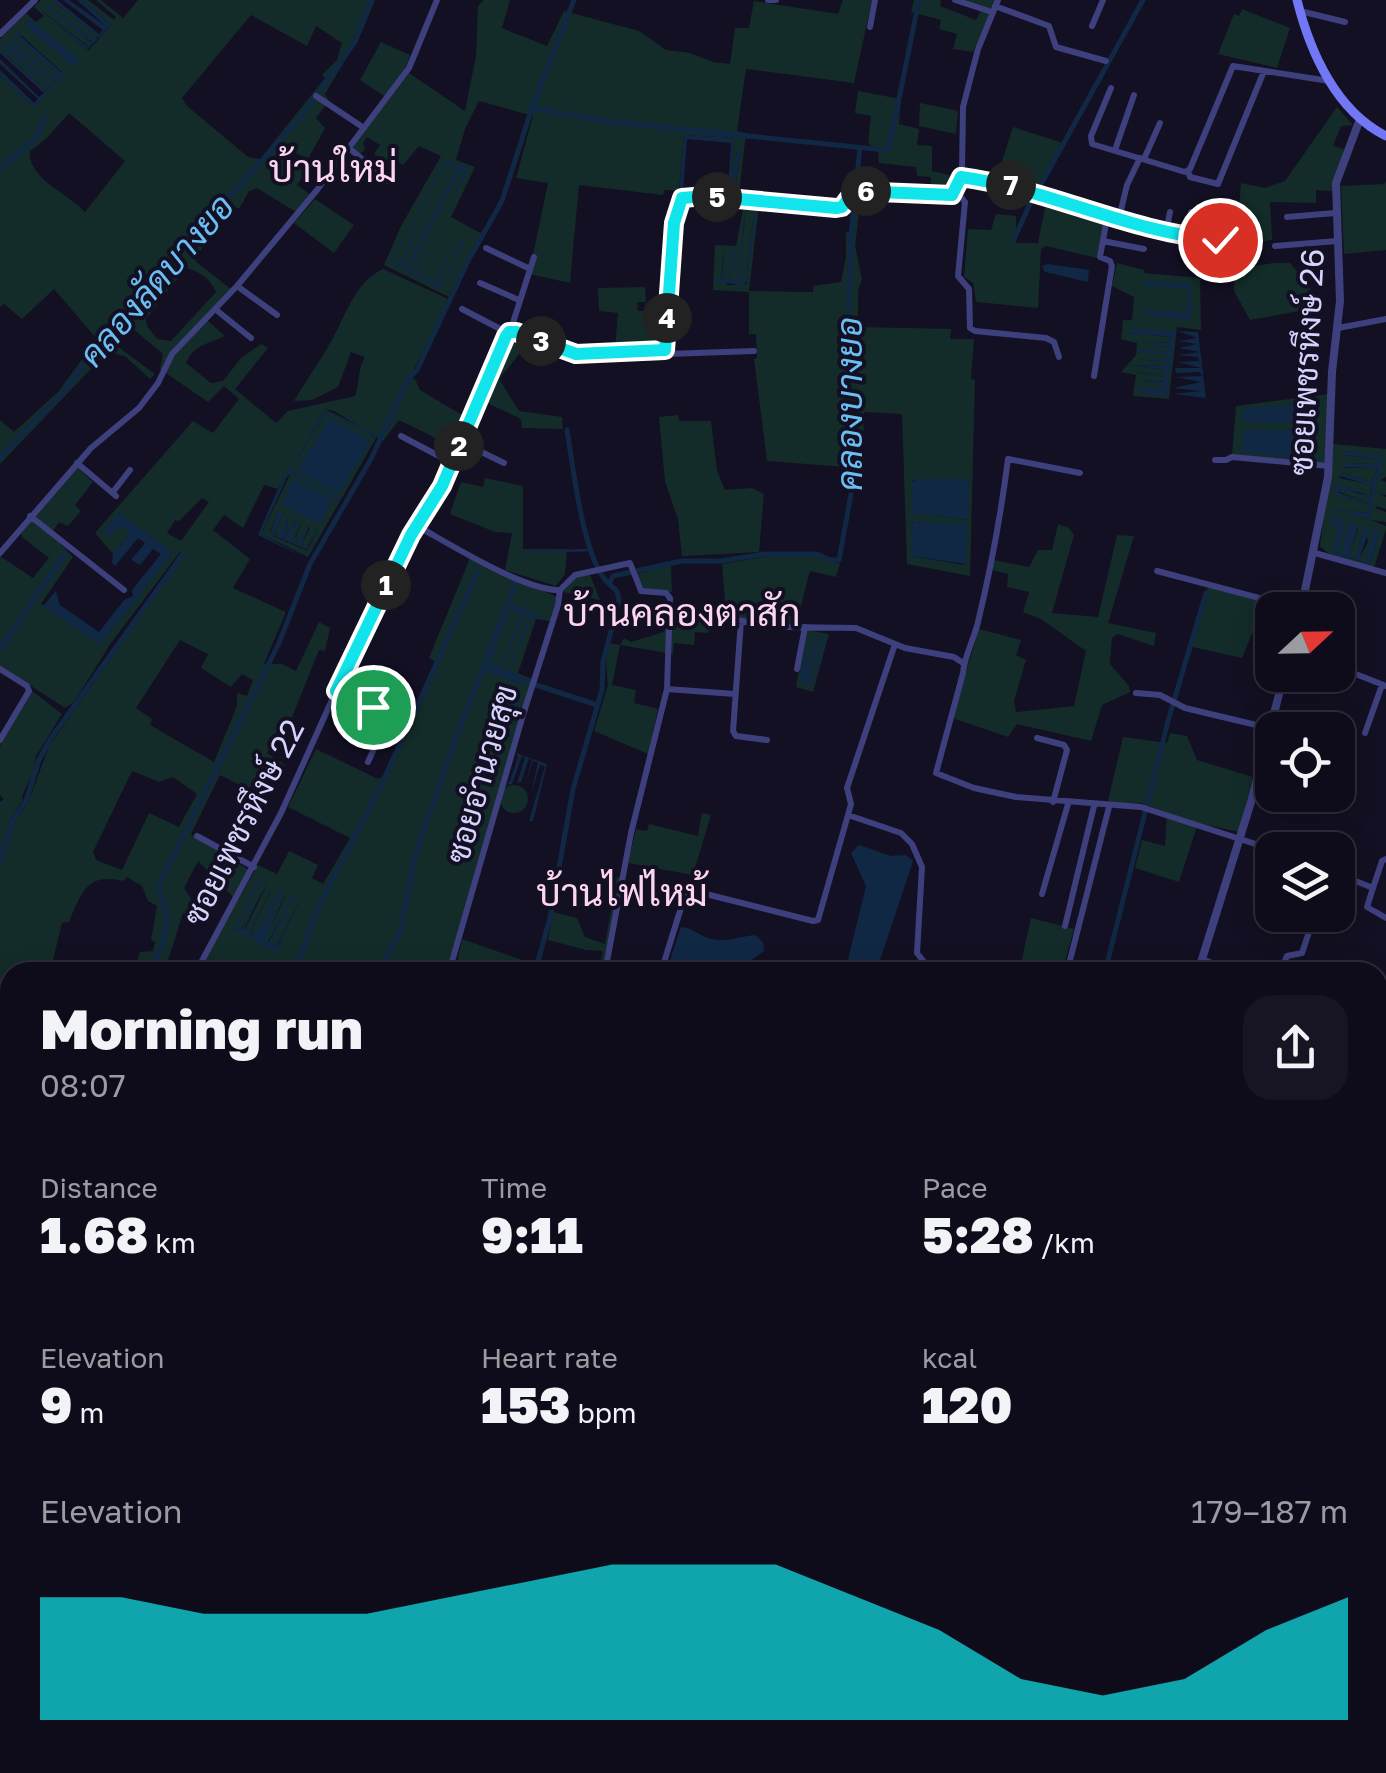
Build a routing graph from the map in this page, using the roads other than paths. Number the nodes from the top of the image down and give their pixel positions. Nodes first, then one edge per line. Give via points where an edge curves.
1 (35, 0) edge
2 (437, 0) edge
3 (768, 0) edge
4 (776, 0) edge
5 (875, 0) edge
6 (956, 0) edge
7 (1103, 0) edge
8 (1298, 5) edge
9 (995, 6) edge
10 (1345, 22) dead end
11 (1092, 26) dead end
12 (870, 27) dead end
13 (0, 33) edge
14 (1106, 60) dead end
15 (1264, 71) junction
16 (1330, 81) junction
17 (1111, 88) dead end
18 (1134, 95) dead end
19 (316, 96) dead end
20 (1360, 118) junction
21 (1160, 123) dead end
22 (364, 128) junction
23 (1386, 136) edge
24 (349, 148) junction
25 (1115, 150) junction
26 (1142, 158) junction
27 (1188, 171) junction
28 (961, 177) junction
29 (388, 181) dead end
30 (952, 195) junction
31 (1170, 212) dead end
32 (1192, 212) dead end
33 (1335, 212) junction
34 (1287, 218) dead end
35 (1112, 219) junction
36 (1209, 219) dead end
37 (1226, 228) dead end
38 (1166, 232) junction
39 (1184, 237) junction
40 (1204, 239) junction
41 (1103, 241) junction
42 (1338, 241) junction
43 (1274, 246) dead end
44 (486, 248) dead end
45 (1144, 249) dead end
46 (534, 257) dead end
47 (530, 269) junction
48 (480, 284) dead end
49 (238, 286) junction
50 (519, 300) junction
51 (215, 308) junction
52 (462, 309) dead end
53 (276, 315) dead end
54 (1386, 320) edge
55 (1338, 328) junction
56 (509, 332) junction
57 (251, 338) dead end
58 (665, 350) junction
59 (754, 351) dead end
60 (1059, 357) dead end
61 (1094, 376) dead end
62 (401, 436) dead end
63 (461, 442) junction
64 (1215, 460) dead end
65 (452, 462) junction
66 (504, 462) dead end
67 (77, 463) junction
68 (1329, 466) junction
69 (130, 470) dead end
70 (1080, 473) dead end
71 (30, 516) junction
72 (417, 526) junction
73 (0, 553) edge
74 (1315, 554) junction
75 (1156, 570) dead end
76 (1386, 573) edge
77 (124, 590) dead end
78 (560, 590) junction
79 (1305, 592) edge
80 (1255, 597) edge
81 (672, 611) junction
82 (740, 621) junction
83 (805, 627) junction
84 (895, 644) junction
85 (963, 663) junction
86 (0, 669) edge
87 (798, 669) dead end
88 (1355, 674) edge
89 (1384, 686) edge
90 (667, 689) junction
91 (336, 691) junction
92 (1136, 693) dead end
93 (736, 694) junction
94 (1255, 724) edge
95 (1366, 733) dead end
96 (1037, 738) dead end
97 (0, 740) edge
98 (767, 740) dead end
99 (368, 762) dead end
100 (1255, 781) edge
101 (1053, 802) junction
102 (1068, 804) junction
103 (1094, 806) junction
104 (1109, 807) junction
105 (848, 815) junction
106 (197, 836) dead end
107 (1240, 837) junction
108 (1255, 843) edge
109 (1386, 859) edge
110 (254, 867) junction
111 (1355, 881) edge
112 (1373, 888) junction
113 (1042, 894) dead end
114 (1386, 918) edge
115 (1065, 926) dead end
116 (1309, 932) dead end
117 (1202, 959) junction
118 (201, 962) edge
119 (452, 962) edge
120 (606, 962) edge
121 (664, 962) edge
122 (925, 962) edge
123 (1070, 962) edge
124 (1201, 962) edge
125 (1210, 962) edge
126 (1284, 962) edge

1 - 13 street
2 - 22 street via 409,68
3 - 4 street
5 - 12 street
6 - 9 street
7 - 11 street
8 - 10 street
8 - 16 main road
9 - 14 street via 1049,26 1056,48
9 - 28 street via 962,106
15 - 16 street
15 - 27 street via 1233,66
15 - 27 street via 1218,184 1190,178
16 - 20 main road
17 - 25 street via 1090,139
18 - 25 street
19 - 22 street
20 - 23 main road
20 - 33 street, ซอยเพชรหึงษ์ 26 via 1338,172
21 - 26 street
22 - 24 street
24 - 29 street
24 - 49 street
25 - 26 street
26 - 27 street
26 - 35 street
28 - 30 street
28 - 35 street via 1013,186
30 - 58 street via 857,191 836,208 680,199
30 - 60 street via 966,202 958,276 969,289 970,328 1046,338
31 - 38 street
32 - 39 street
33 - 34 street
33 - 42 street, ซอยเพชรหึงษ์ 26
35 - 38 street
35 - 41 street
36 - 40 street
37 - 40 street via 1222,239
38 - 39 street
39 - 40 street
41 - 45 street
41 - 61 street via 1100,256 1112,266
42 - 43 street
42 - 55 street, ซอยเพชรหึงษ์ 26
44 - 47 street
46 - 47 street, ซอยเพชรหึงษ์ 22
47 - 50 street, ซอยเพชรหึงษ์ 22
48 - 50 street
49 - 51 street
49 - 53 street
50 - 56 street, ซอยเพชรหึงษ์ 22
51 - 57 street
51 - 67 street via 172,354 138,408
52 - 56 street
54 - 55 street
55 - 68 street, ซอยเพชรหึงษ์ 26
56 - 58 street via 576,354
56 - 63 street, ซอยเพชรหึงษ์ 22
58 - 59 street via 672,356
62 - 65 street
63 - 65 street, ซอยเพชรหึงษ์ 22
63 - 66 street
64 - 68 street
65 - 72 street, ซอยเพชรหึงษ์ 22
67 - 69 street via 114,494
67 - 71 street
68 - 74 street, ซอยเพชรหึงษ์ 26
70 - 85 street via 1008,459 979,617
71 - 73 street
71 - 77 street
72 - 78 street via 517,578
72 - 91 street, ซอยเพชรหึงษ์ 22
74 - 76 street
74 - 79 street, ซอยเพชรหึงษ์ 26
75 - 80 street
78 - 81 street via 570,578 630,563 641,591 666,592
78 - 119 street, ซอยอำนวยสุข
81 - 82 street
81 - 90 street
82 - 83 street
82 - 93 street
83 - 84 street via 856,628
83 - 87 street
84 - 85 street
84 - 105 street via 847,788
85 - 101 street via 936,774
86 - 97 street via 29,691
88 - 89 street
89 - 95 street
90 - 93 street
90 - 120 street
91 - 99 street via 388,717
91 - 110 street, ซอยเพชรหึงษ์ 22
92 - 94 street
93 - 98 street via 734,735
96 - 101 street via 1067,750
100 - 107 street
101 - 102 street
102 - 103 street
102 - 113 street
103 - 104 street
103 - 115 street
104 - 107 street via 1146,808
104 - 123 street
105 - 121 street via 818,920 690,890
105 - 122 street via 901,833 912,844 922,868 918,953
106 - 110 street
107 - 108 street
107 - 117 street
109 - 112 street
110 - 118 street, ซอยเพชรหึงษ์ 22
111 - 112 street
112 - 114 street via 1367,907
116 - 126 street via 1302,953
117 - 124 street
117 - 125 street

